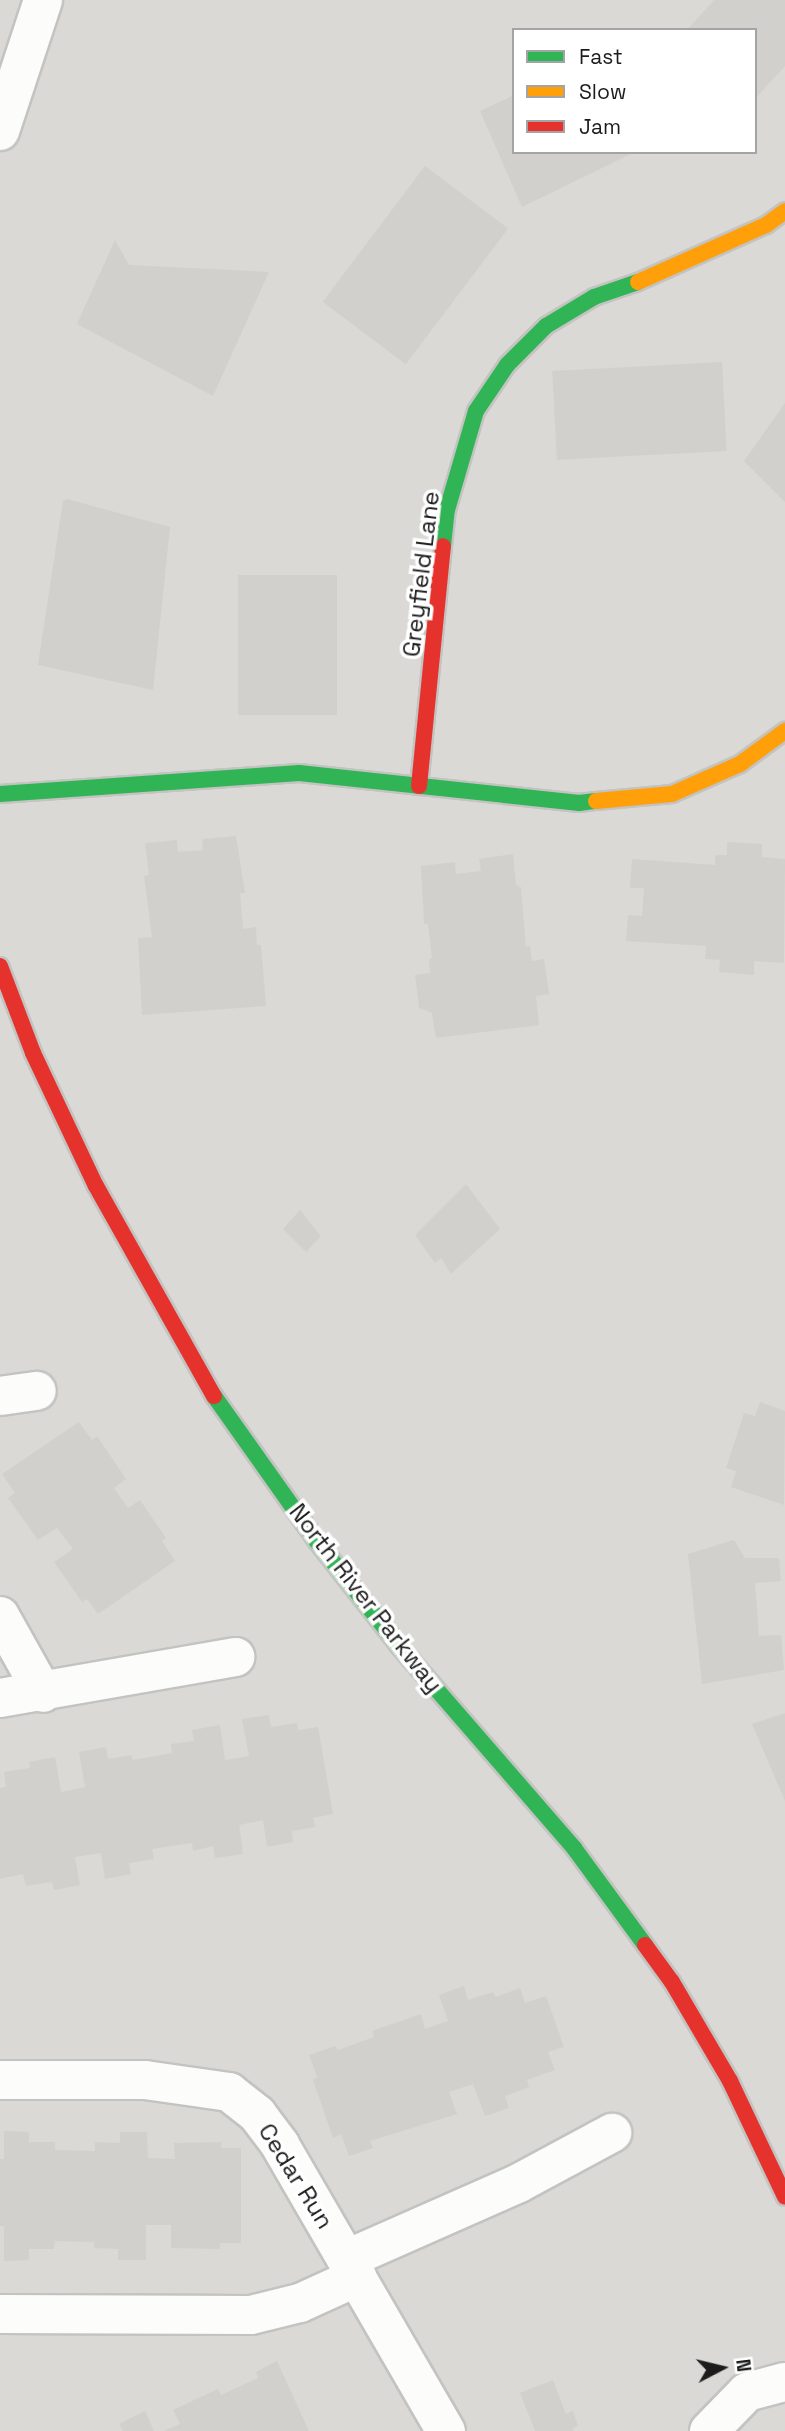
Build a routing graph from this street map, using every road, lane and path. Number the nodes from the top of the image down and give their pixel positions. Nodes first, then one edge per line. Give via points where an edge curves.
1 (43, 0) edge
2 (0, 131) edge
3 (785, 211) edge
4 (785, 731) edge
5 (419, 786) junction
6 (0, 794) edge
7 (0, 966) edge
8 (0, 1616) edge
9 (235, 1657) dead end
10 (43, 1693) junction
11 (0, 1698) edge
12 (0, 2080) edge
13 (612, 2133) dead end
14 (785, 2197) edge
15 (352, 2268) junction
16 (0, 2314) edge
17 (785, 2382) edge
18 (446, 2431) edge
19 (709, 2431) edge

1 - 2 street
3 - 5 street, Greyfield Lane via 754,231 594,297 546,326 507,365 476,411 447,510
4 - 5 street via 740,764 672,794 579,803
5 - 6 street via 299,773
7 - 14 street, North River Parkway via 33,1053 96,1186 204,1382 316,1540 399,1646 574,1848 671,1982 730,2081
8 - 10 street
9 - 10 street
10 - 11 street
12 - 15 street, Cedar Run via 145,2080 229,2092 257,2114 280,2145
13 - 15 street
15 - 16 street via 300,2303 251,2315
15 - 18 street, Cedar Run
17 - 19 street via 747,2392

